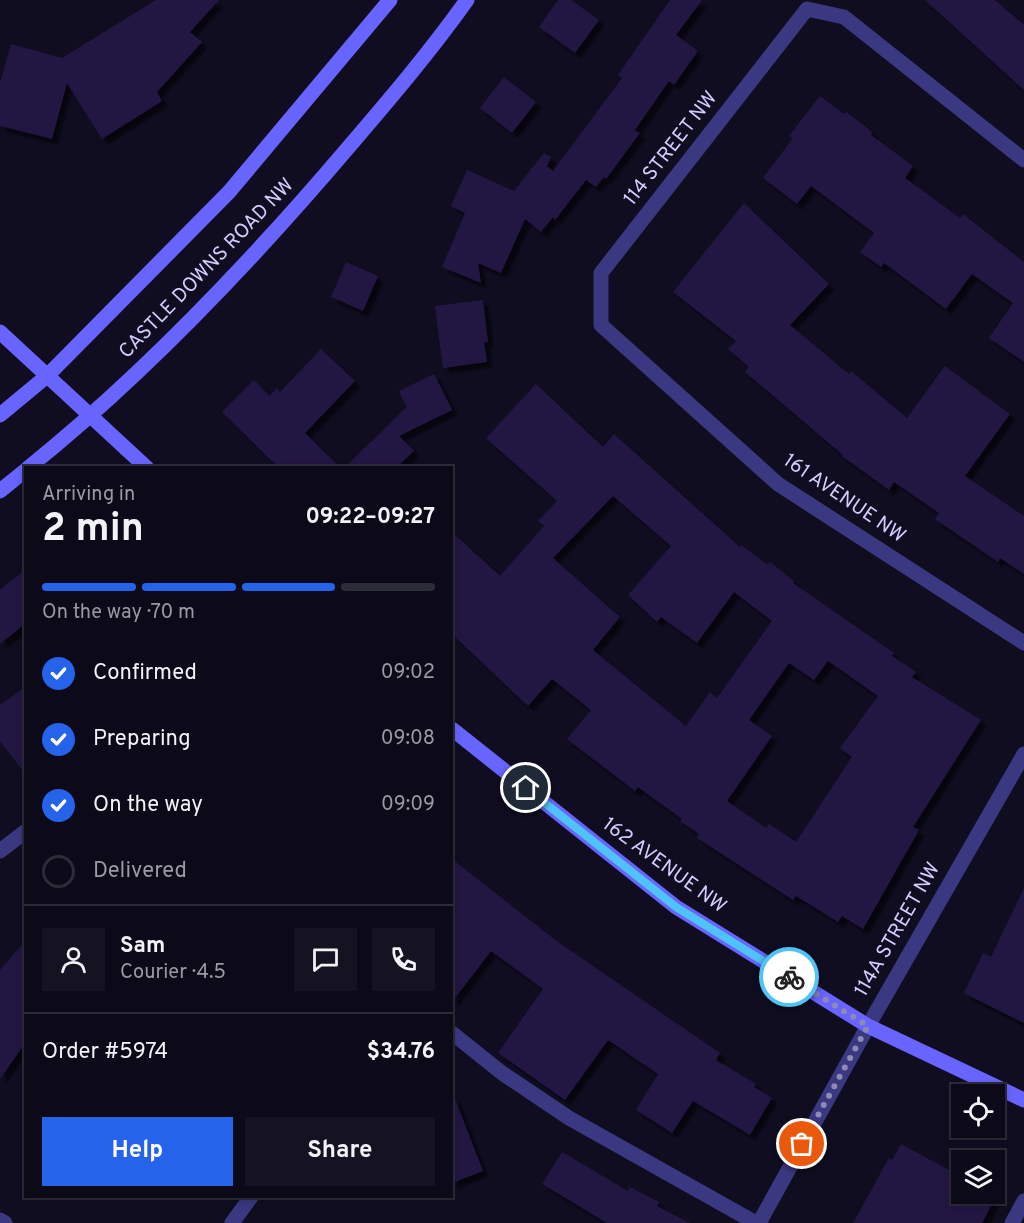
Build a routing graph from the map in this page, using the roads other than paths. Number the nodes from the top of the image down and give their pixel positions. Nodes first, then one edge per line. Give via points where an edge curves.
1 (390, 0) edge
2 (467, 0) edge
3 (1024, 160) edge
4 (601, 325) joint
5 (0, 332) edge
6 (47, 376) junction
7 (0, 415) edge
8 (93, 416) junction
9 (31, 466) edge
10 (145, 466) edge
11 (24, 471) edge
12 (0, 491) edge
13 (1024, 642) edge
14 (453, 730) edge
15 (1024, 754) edge
16 (24, 833) edge
17 (0, 851) edge
18 (868, 1026) junction
19 (453, 1035) edge
20 (1024, 1100) edge
21 (250, 1198) edge
22 (1024, 1201) edge
23 (0, 1220) edge
24 (5, 1223) edge
25 (232, 1223) edge
26 (758, 1223) edge
27 (1012, 1223) edge

1 - 6 main road, CASTLE DOWNS ROAD NW via 229,192
2 - 8 main road, CASTLE DOWNS ROAD NW via 435,45 273,237
3 - 4 street, 114 STREET NW via 844,17 807,9 601,273
4 - 13 street, 161 AVENUE NW via 778,484
5 - 6 main road
6 - 7 main road, CASTLE DOWNS ROAD NW
6 - 8 main road
8 - 9 main road, CASTLE DOWNS ROAD NW
8 - 10 main road
11 - 12 main road, CASTLE DOWNS ROAD NW
14 - 18 main road, 162 AVENUE NW via 676,907
15 - 18 street, 114A STREET NW
16 - 17 street
18 - 20 main road, 162 AVENUE NW
18 - 26 street, 114A STREET NW
19 - 26 street via 569,1118
21 - 25 street
22 - 27 street
23 - 24 street

